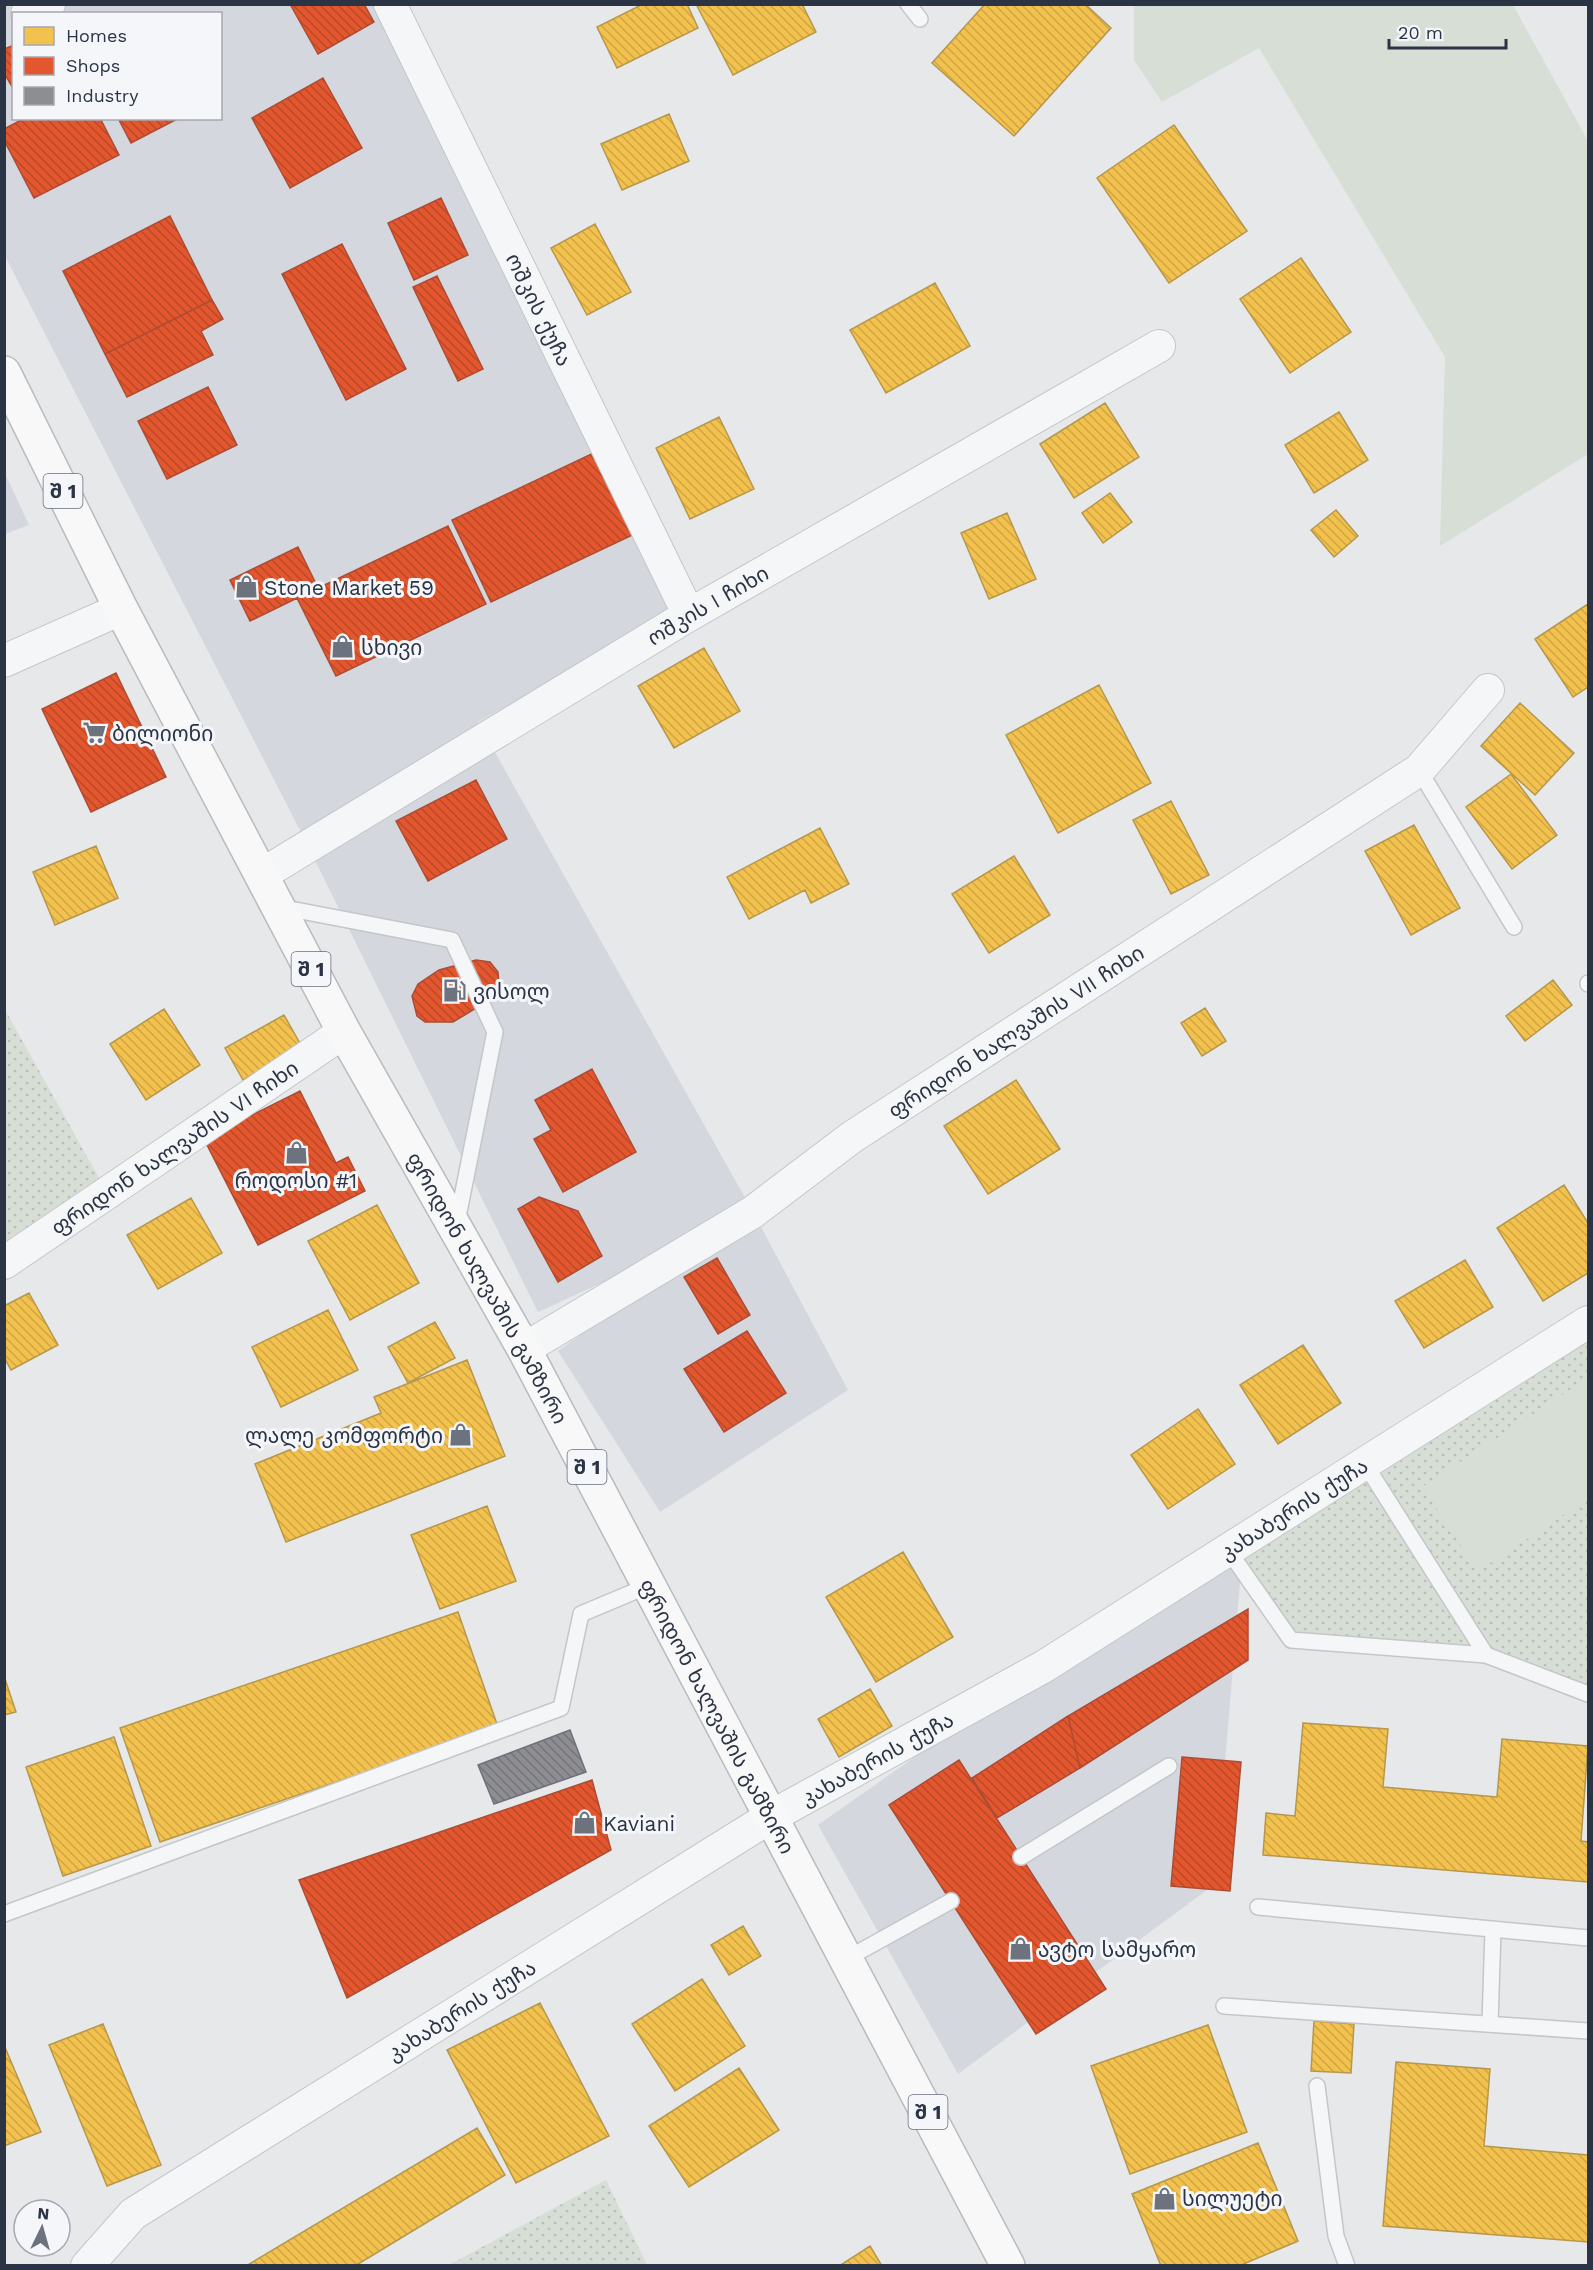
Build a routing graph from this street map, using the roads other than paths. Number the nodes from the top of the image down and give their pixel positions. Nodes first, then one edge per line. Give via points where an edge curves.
1 (49, 4) edge
2 (390, 4) edge
3 (908, 4) edge
4 (31, 12) edge
5 (920, 19) dead end
6 (1159, 346) dead end
7 (4, 373) edge
8 (120, 609) junction
9 (689, 615) junction
10 (4, 661) edge
11 (1488, 690) dead end
12 (1419, 770) junction
13 (261, 875) junction
14 (278, 907) junction
15 (1514, 927) dead end
16 (344, 1032) junction
17 (455, 1228) junction
18 (4, 1263) edge
19 (1588, 1322) edge
20 (524, 1349) junction
21 (1365, 1464) junction
22 (1228, 1550) junction
23 (650, 1585) junction
24 (1486, 1655) junction
25 (1588, 1694) edge
26 (1169, 1766) dead end
27 (772, 1816) junction
28 (1021, 1857) dead end
29 (951, 1901) dead end
30 (1257, 1907) dead end
31 (4, 1914) edge
32 (1493, 1929) junction
33 (1588, 1938) edge
34 (848, 1958) junction
35 (1224, 2006) dead end
36 (1490, 2024) junction
37 (1588, 2031) edge
38 (1317, 2086) dead end
39 (87, 2265) edge
40 (1008, 2265) edge
41 (1347, 2265) edge

1 - 4 street
2 - 9 street, ოშკის ქუჩა
3 - 5 lane
6 - 9 street, ოშკის I ჩიხი
7 - 8 highway, ფრიდონ ხალვაშის გამზირი / შ 1
8 - 10 street
8 - 13 highway, ფრიდონ ხალვაშის გამზირი / შ 1
9 - 13 street, ოშკის I ჩიხი
11 - 12 street, ფრიდონ ხალვაშის VII ჩიხი
12 - 15 lane
12 - 20 street, ფრიდონ ხალვაშის VII ჩიხი via 852,1137 753,1212
13 - 14 highway, ფრიდონ ხალვაშის გამზირი / შ 1
14 - 16 highway, ფრიდონ ხალვაშის გამზირი / შ 1
14 - 17 lane via 452,940 495,1032
16 - 17 highway, ფრიდონ ხალვაშის გამზირი / შ 1
16 - 18 street, ფრიდონ ხალვაშის VI ჩიხი
17 - 20 highway, ფრიდონ ხალვაშის გამზირი / შ 1
19 - 21 street, კახაბერის ქუჩა
20 - 23 highway, ფრიდონ ხალვაშის გამზირი / შ 1
21 - 22 street, კახაბერის ქუჩა
21 - 24 lane
22 - 24 lane via 1291,1640
22 - 27 street, კახაბერის ქუჩა via 1043,1667
23 - 27 highway, ფრიდონ ხალვაშის გამზირი / შ 1
23 - 31 lane via 581,1614 561,1708
24 - 25 lane
26 - 28 lane
27 - 34 highway, ფრიდონ ხალვაშის გამზირი / შ 1
27 - 39 street, კახაბერის ქუჩა via 134,2214
29 - 34 lane
30 - 32 lane
32 - 33 lane
32 - 36 lane
34 - 40 highway, ფრიდონ ხალვაშის გამზირი / შ 1
35 - 36 lane
36 - 37 lane
38 - 41 lane via 1336,2236

